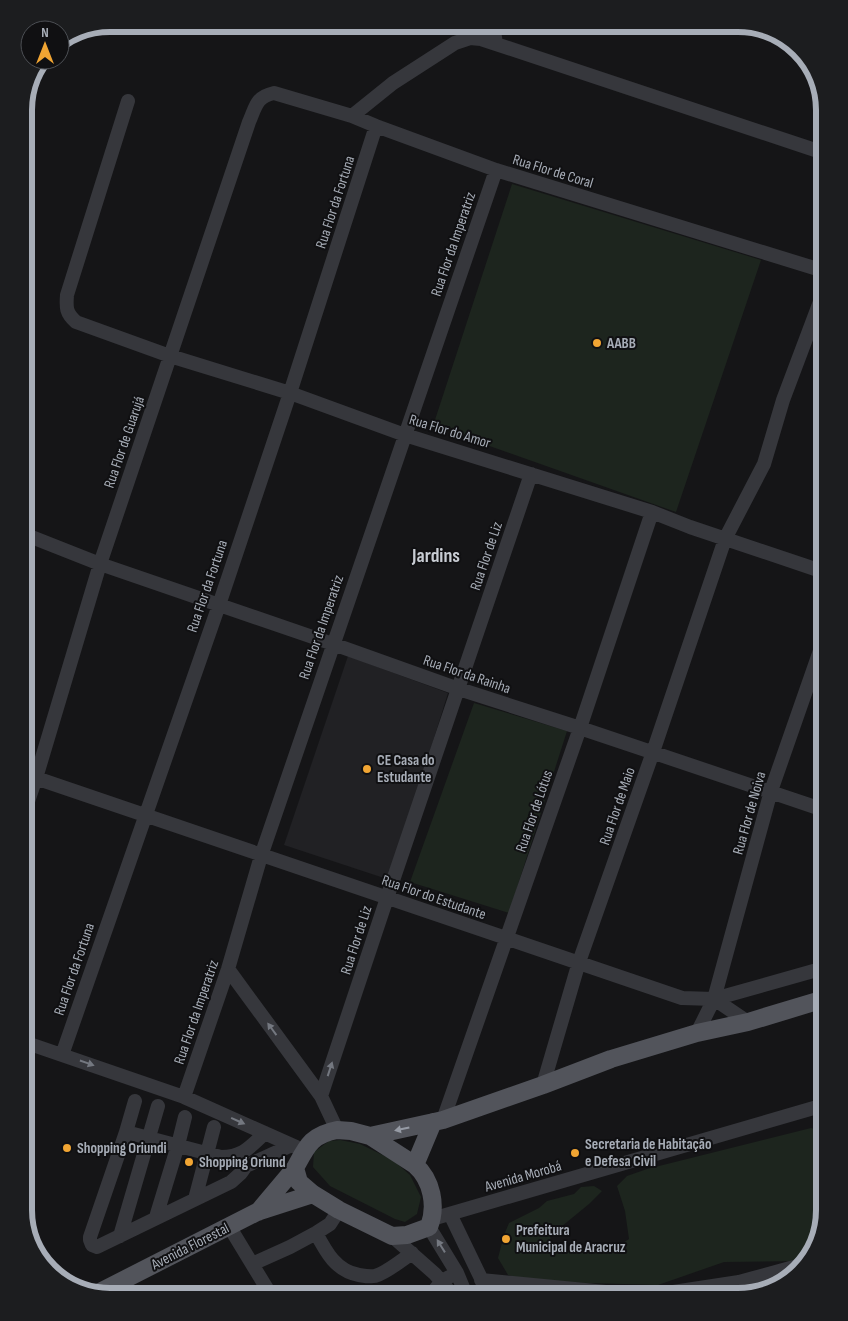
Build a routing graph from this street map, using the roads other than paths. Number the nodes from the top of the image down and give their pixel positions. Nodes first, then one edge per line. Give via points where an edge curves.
1 (494, 33) edge
2 (496, 43) junction
3 (274, 94) joint
4 (128, 101) dead end
5 (352, 116) junction
6 (376, 126) junction
7 (816, 150) edge
8 (496, 170) junction
9 (816, 269) edge
10 (816, 312) edge
11 (170, 356) junction
12 (290, 393) junction
13 (405, 435) junction
14 (531, 474) junction
15 (652, 512) junction
16 (33, 537) edge
17 (725, 539) junction
18 (100, 564) junction
19 (816, 569) edge
20 (218, 605) junction
21 (333, 644) junction
22 (816, 662) edge
23 (458, 689) junction
24 (580, 728) junction
25 (653, 752) junction
26 (32, 769) edge
27 (32, 777) edge
28 (771, 791) junction
29 (816, 807) edge
30 (145, 816) junction
31 (261, 856) junction
32 (387, 898) junction
33 (507, 939) junction
34 (579, 962) junction
35 (228, 969) junction
36 (816, 970) edge
37 (714, 999) junction
38 (816, 1001) edge
39 (748, 1022) junction
40 (697, 1034) junction
41 (32, 1045) edge
42 (62, 1055) junction
43 (543, 1085) junction
44 (321, 1096) junction
45 (184, 1097) junction
46 (135, 1101) dead end
47 (158, 1106) dead end
48 (816, 1106) edge
49 (185, 1117) dead end
50 (438, 1121) junction
51 (214, 1127) dead end
52 (338, 1130) junction
53 (126, 1132) junction
54 (265, 1133) junction
55 (370, 1136) junction
56 (149, 1138) junction
57 (178, 1146) junction
58 (298, 1149) junction
59 (207, 1153) junction
60 (415, 1165) junction
61 (295, 1168) junction
62 (313, 1194) junction
63 (195, 1199) junction
64 (339, 1210) junction
65 (257, 1212) junction
66 (450, 1214) junction
67 (156, 1218) junction
68 (430, 1223) junction
69 (229, 1226) junction
70 (316, 1233) junction
71 (120, 1236) junction
72 (392, 1236) junction
73 (412, 1253) junction
74 (252, 1264) junction
75 (790, 1268) edge
76 (457, 1273) junction
77 (481, 1280) junction
78 (442, 1281) junction
79 (108, 1288) edge
80 (267, 1288) edge
81 (436, 1288) edge
82 (447, 1288) edge
83 (463, 1288) edge
84 (485, 1288) edge
85 (564, 1288) edge
86 (700, 1288) edge

1 - 2 street
2 - 5 street via 470,38 455,43 393,83
2 - 7 street
3 - 5 street, Rua Flor de Coral
3 - 11 street, Rua Flor de Guarujá via 264,96 249,122
4 - 11 street, Rua Flor do Amor via 66,305 76,322
5 - 6 street, Rua Flor de Coral
6 - 8 street, Rua Flor de Coral
6 - 12 street, Rua Flor da Fortuna
8 - 9 street, Rua Flor de Coral
8 - 13 street, Rua Flor da Imperatriz
10 - 17 street, Rua Flor de Maio via 783,400 764,464
11 - 12 street, Rua Flor do Amor
11 - 18 street, Rua Flor de Guarujá
12 - 13 street, Rua Flor do Amor
12 - 20 street, Rua Flor da Fortuna
13 - 14 street, Rua Flor do Amor
13 - 21 street, Rua Flor da Imperatriz
14 - 15 street, Rua Flor do Amor
14 - 23 street, Rua Flor de Liz
15 - 17 street, Rua Flor do Amor
15 - 24 street, Rua Flor de Lótus
16 - 18 street, Rua Flor da Rainha
17 - 19 street, Rua Flor do Amor
17 - 25 street, Rua Flor de Maio
18 - 20 street, Rua Flor da Rainha
18 - 26 street, Rua Flor de Guarujá
20 - 21 street, Rua Flor da Rainha
20 - 30 street, Rua Flor da Fortuna
21 - 23 street, Rua Flor da Rainha
21 - 31 street, Rua Flor da Imperatriz
22 - 28 street, Rua Flor de Noiva
23 - 24 street, Rua Flor da Rainha
23 - 32 street, Rua Flor de Liz
24 - 25 street, Rua Flor da Rainha
24 - 33 street, Rua Flor de Lótus
25 - 28 street, Rua Flor da Rainha
25 - 34 street, Rua Flor de Maio
27 - 30 street, Rua Flor do Estudante
28 - 29 street, Rua Flor da Rainha
28 - 37 street, Rua Flor de Noiva
30 - 31 street, Rua Flor do Estudante
30 - 42 street, Rua Flor da Fortuna
31 - 32 street, Rua Flor do Estudante
31 - 35 street, Rua Flor da Imperatriz
32 - 33 street, Rua Flor do Estudante
44 -> 32 street, Rua Flor de Liz
33 - 34 street, Rua Flor do Estudante
33 - 50 street, Rua Flor de Lótus
34 - 37 street, Rua Flor do Estudante via 682,998
34 - 43 street, Rua Flor de Maio
44 -> 35 street
35 - 45 street, Rua Flor da Imperatriz
36 - 37 street, Rua Flor do Estudante
37 - 39 street
37 - 40 street, Rua Flor de Noiva
38 - 39 main road
39 - 40 main road
40 - 43 main road via 611,1059
41 - 42 street
42 -> 45 street
43 - 50 main road
44 - 52 street
45 -> 54 street
46 - 53 street
47 - 56 street
48 - 66 street, Avenida Morobá
49 - 57 street
50 -> 55 main road
50 - 60 main road
51 - 59 street
52 - 55 main road
52 - 58 main road via 324,1133
53 - 56 street
53 - 71 street via 90,1240 98,1247
54 - 58 street
54 - 59 street via 237,1156 221,1157
55 - 60 main road
56 - 57 street
56 - 71 street
57 - 59 street
57 - 67 street
58 - 61 main road
58 - 63 street via 246,1166 231,1182
59 - 63 street
60 - 68 main road via 426,1178 431,1192
61 - 62 main road via 299,1182
61 - 65 main road
62 - 64 main road
62 - 65 main road
63 - 67 street
64 - 70 street via 330,1224
64 - 72 main road
65 - 69 main road, Avenida Florestal
66 - 68 street, Avenida Morobá
66 - 77 street
67 - 71 street
68 - 72 main road via 406,1235
76 -> 68 street
69 - 74 street
69 - 79 main road, Avenida Florestal
70 - 73 street via 337,1266 353,1274 376,1276
70 - 74 street
72 - 73 street
73 - 78 street
74 - 80 street
75 - 86 street via 739,1282
76 - 78 street
76 - 83 street
77 - 84 street
77 - 85 street
78 - 81 street
78 - 82 street

